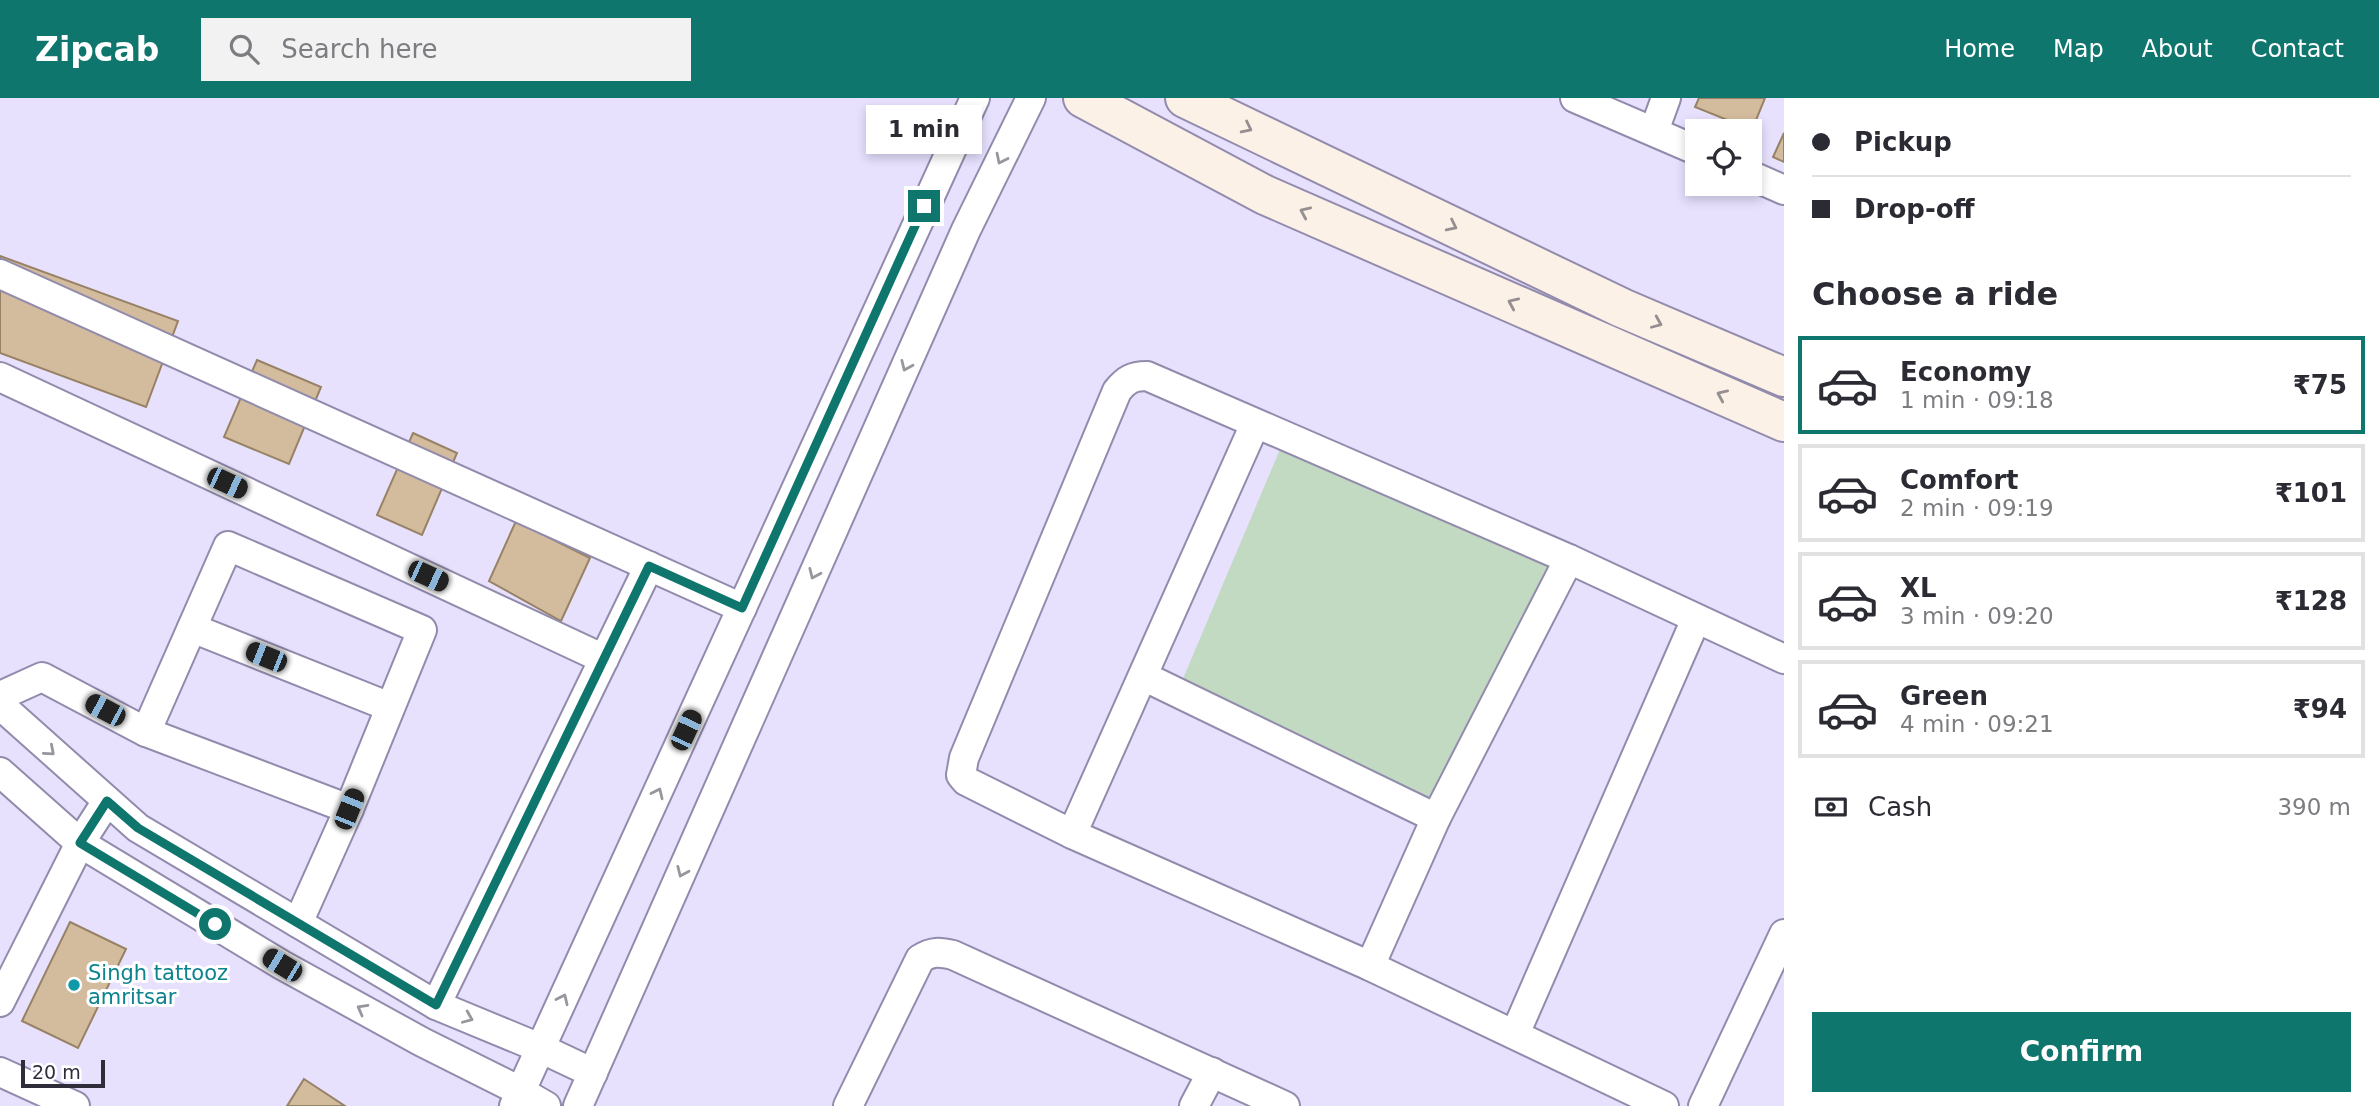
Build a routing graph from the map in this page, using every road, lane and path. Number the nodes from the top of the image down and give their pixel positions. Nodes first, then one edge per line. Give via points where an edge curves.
1 (975, 98) edge
2 (1031, 98) edge
3 (1083, 98) edge
4 (1185, 98) edge
5 (1575, 98) edge
6 (1666, 98) edge
7 (1654, 131) junction
8 (1685, 144) edge
9 (1762, 180) edge
10 (1784, 190) edge
11 (0, 274) edge
12 (0, 377) edge
13 (1784, 377) edge
14 (1784, 422) edge
15 (1255, 424) junction
16 (1569, 559) junction
17 (649, 566) junction
18 (742, 608) junction
19 (1696, 618) junction
20 (192, 628) junction
21 (604, 659) junction
22 (1784, 659) edge
23 (1143, 676) junction
24 (0, 696) edge
25 (0, 705) edge
26 (390, 707) junction
27 (146, 732) junction
28 (0, 772) edge
29 (107, 801) junction
30 (349, 809) junction
31 (1436, 818) junction
32 (1072, 834) junction
33 (80, 843) junction
34 (298, 923) junction
35 (1784, 934) edge
36 (1370, 966) junction
37 (0, 1002) edge
38 (436, 1005) junction
39 (1515, 1034) junction
40 (540, 1048) junction
41 (0, 1072) edge
42 (1212, 1072) junction
43 (593, 1073) junction
44 (517, 1098) edge
45 (75, 1106) edge
46 (546, 1106) edge
47 (578, 1106) edge
48 (848, 1106) edge
49 (1194, 1106) edge
50 (1285, 1106) edge
51 (1664, 1106) edge
52 (1703, 1106) edge

1 - 18 street
2 -> 43 street via 966,230
14 -> 3 street via 1265,195
4 -> 13 street via 1622,308
5 - 7 street
6 - 7 street
7 - 8 street
9 - 10 street
11 - 17 street
12 - 21 street
15 - 16 street
15 - 23 street
15 - 32 street via 1147,376 1126,380 1117,391 961,769 966,781
16 - 19 street
16 - 31 street
17 - 18 street
17 - 21 street
40 -> 18 street
19 - 22 street
19 - 39 street
20 - 26 street
20 - 26 street via 228,546 422,630
20 - 27 street
21 - 38 street
23 - 31 street
23 - 32 street
24 - 27 street via 42,677
25 -> 29 street
26 - 30 street
27 - 30 street
28 - 33 street
29 - 33 street
29 - 34 street via 138,828
30 - 34 street
31 - 36 street
32 - 36 street
33 - 37 street
44 -> 33 street via 282,965
34 - 38 street
35 - 52 street
36 - 39 street
38 -> 40 street
39 - 51 street
40 - 43 street
40 - 44 street
41 - 45 street
42 - 48 street via 953,955 929,952 920,959
42 - 49 street
42 - 50 street
43 - 47 street
44 - 46 street

